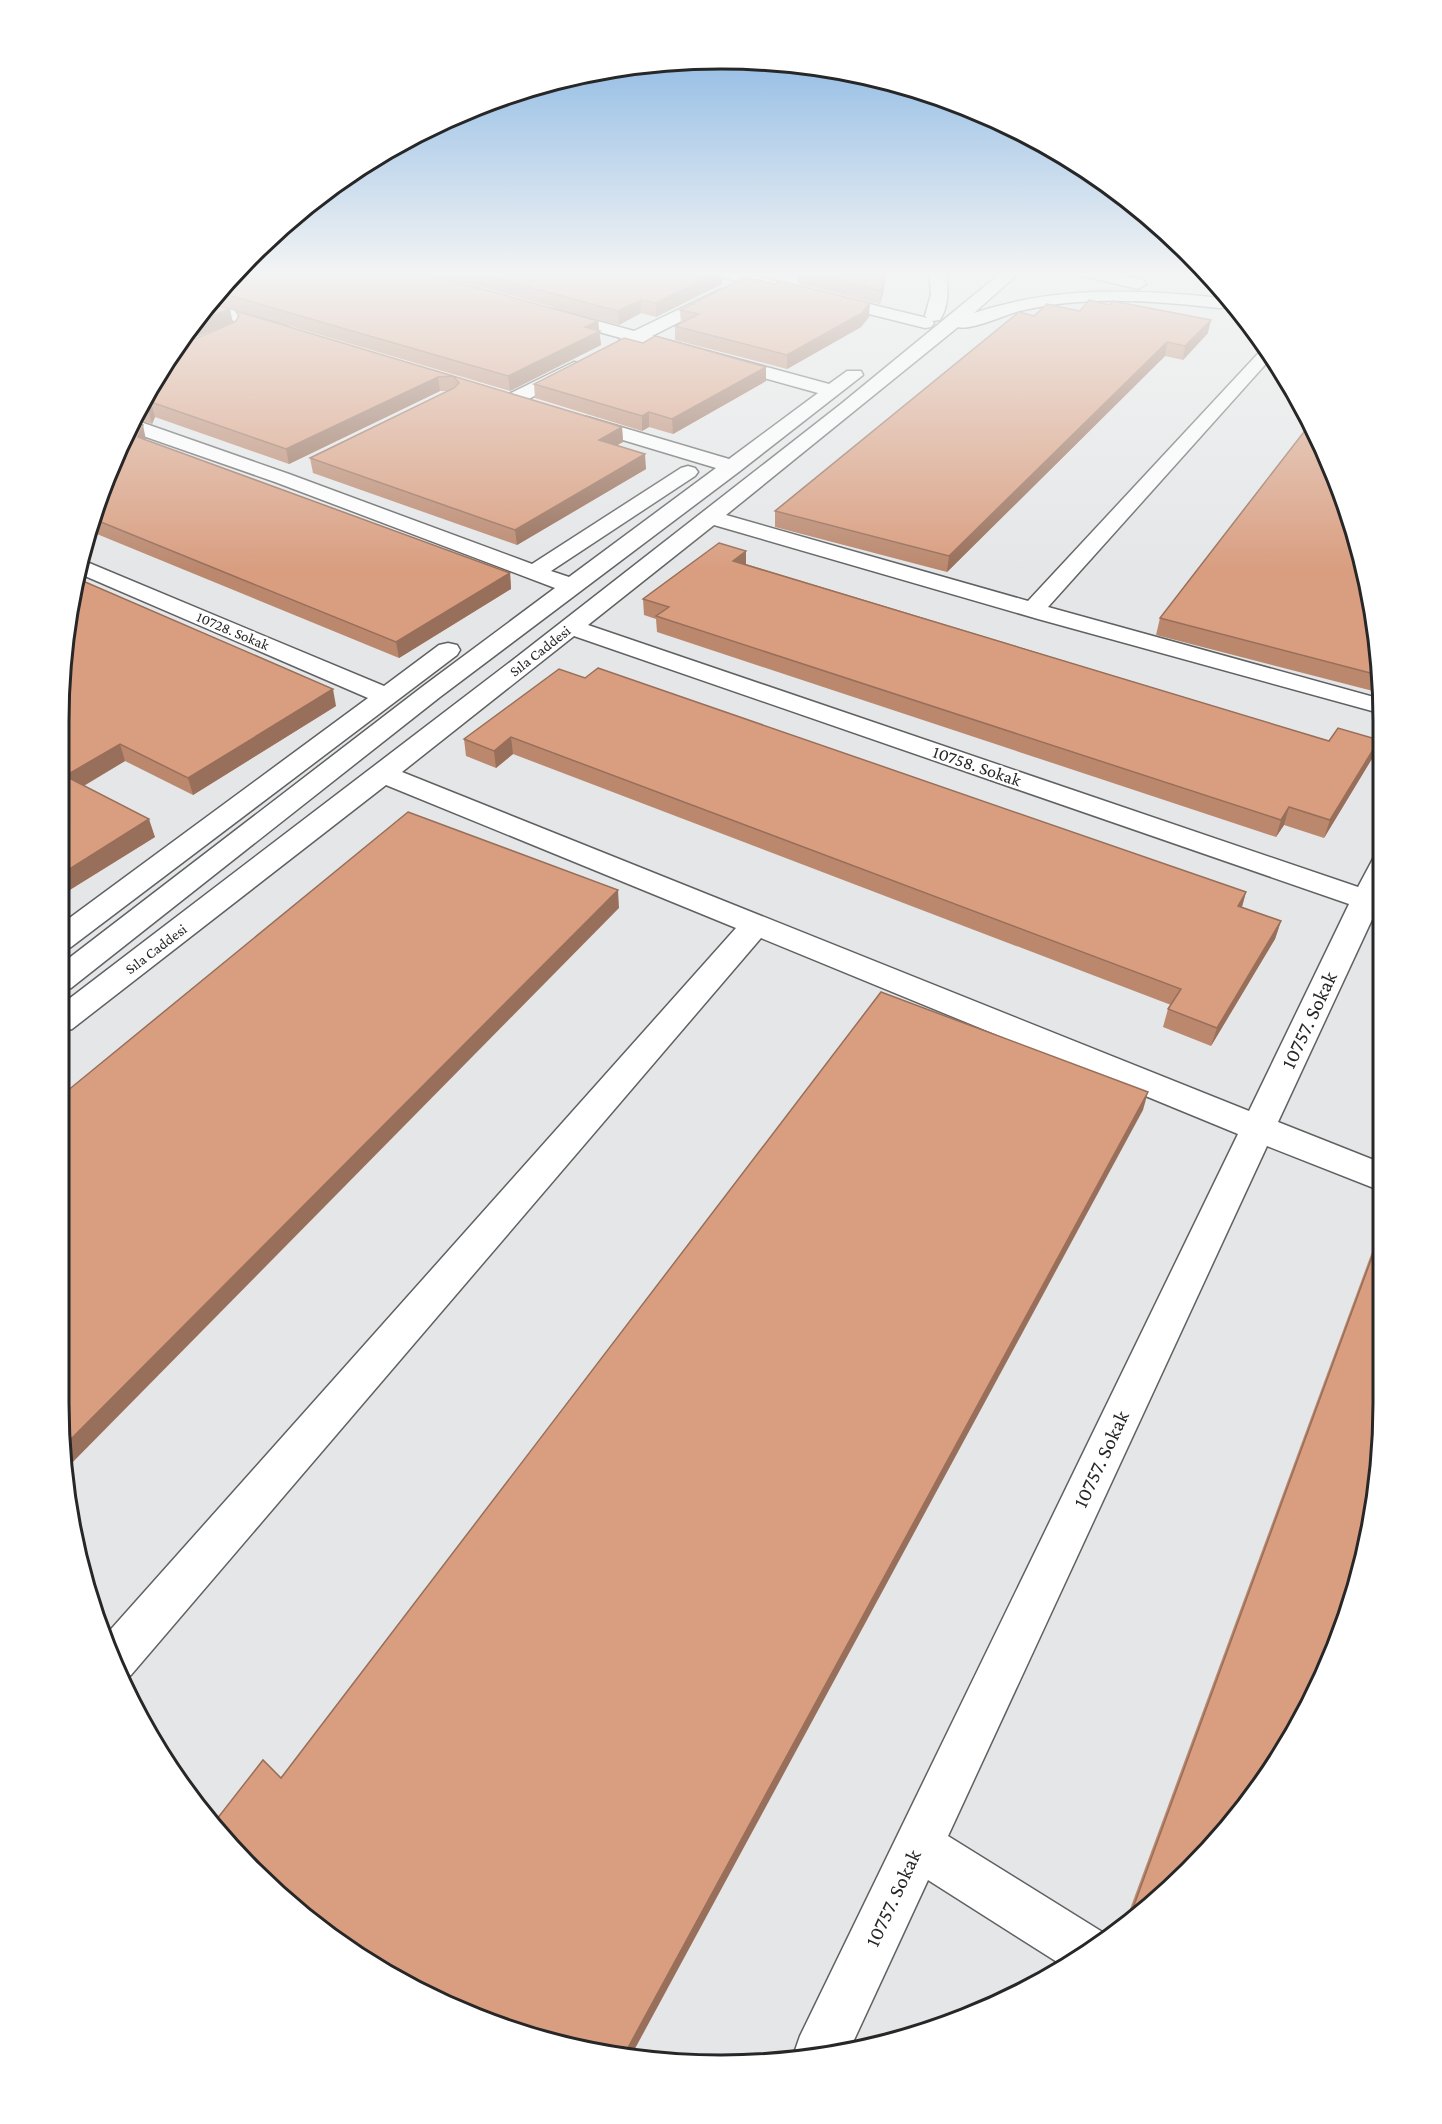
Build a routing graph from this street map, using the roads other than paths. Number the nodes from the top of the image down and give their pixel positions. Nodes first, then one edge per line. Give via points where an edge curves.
1 (572, 371) edge
2 (759, 371) edge
3 (863, 371) edge
4 (879, 371) edge
5 (1250, 371) edge
6 (832, 392) junction
7 (491, 402) edge
8 (534, 407) edge
9 (514, 409) junction
10 (139, 427) edge
11 (303, 468) dead end
12 (688, 472) junction
13 (724, 474) junction
14 (282, 478) junction
15 (711, 516) junction
16 (87, 569) edge
17 (534, 572) junction
18 (572, 586) junction
19 (515, 600) dead end
20 (1033, 610) junction
21 (571, 627) junction
22 (386, 696) junction
23 (1373, 704) edge
24 (383, 774) junction
25 (1373, 902) edge
26 (1373, 907) edge
27 (756, 925) junction
28 (69, 933) edge
29 (69, 974) edge
30 (69, 1015) edge
31 (1258, 1128) junction
32 (1373, 1175) edge
33 (119, 1654) edge
34 (918, 1845) junction
35 (1080, 1947) edge
36 (823, 2046) edge

1 - 9 street
2 - 6 street
3 - 6 street, Sıla Caddesi
4 - 15 street, Sıla Caddesi
5 - 20 street
6 - 13 street, Sıla Caddesi
7 - 9 street
8 - 9 street
10 - 14 street
11 - 14 street
12 - 13 street
12 - 13 street via 564,425
12 - 17 street
13 - 18 street, Sıla Caddesi
14 - 17 street
15 - 20 street
15 - 21 street, Sıla Caddesi
16 - 22 street, 10728. Sokak
17 - 18 street
18 - 29 street, Sıla Caddesi
19 - 22 street
20 - 23 street
21 - 24 street, Sıla Caddesi
21 - 25 street, 10758. Sokak
22 - 28 street
24 - 27 street
24 - 30 street, Sıla Caddesi
26 - 31 street, 10757. Sokak
27 - 31 street
27 - 33 street
31 - 32 street
31 - 34 street, 10757. Sokak
34 - 35 street
34 - 36 street, 10757. Sokak

